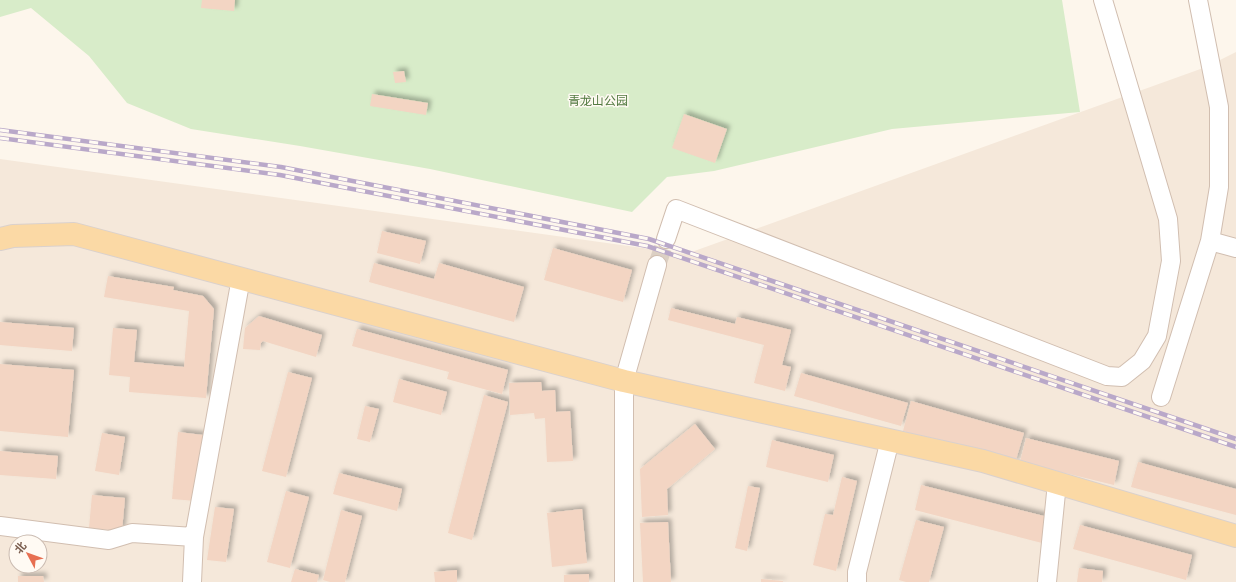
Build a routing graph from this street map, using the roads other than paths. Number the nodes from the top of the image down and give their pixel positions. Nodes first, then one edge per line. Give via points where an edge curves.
1 (1103, 0) edge
2 (1198, 0) edge
3 (666, 238) tunnel mouth
4 (0, 239) edge
5 (1210, 241) junction
6 (1236, 248) edge
7 (657, 265) tunnel mouth
8 (241, 278) junction
9 (624, 381) junction
10 (1161, 396) dead end
11 (890, 440) junction
12 (1057, 483) junction
13 (0, 526) edge
14 (1236, 536) edge
15 (194, 537) junction
16 (192, 582) edge
17 (624, 582) edge
18 (857, 582) edge
19 (1047, 582) edge

1 - 3 street via 1168,219 1171,261 1158,336 1142,360 1122,377 1107,376 676,209
2 - 5 street via 1219,107 1219,187
4 - 8 main road via 13,236 74,234
5 - 6 street
5 - 10 street
7 - 9 street
8 - 9 main road
8 - 15 street
9 - 11 main road
9 - 17 street
11 - 12 main road via 983,461
11 - 18 street via 857,572
12 - 14 main road
12 - 19 street
13 - 15 street via 109,540 132,533
15 - 16 street

